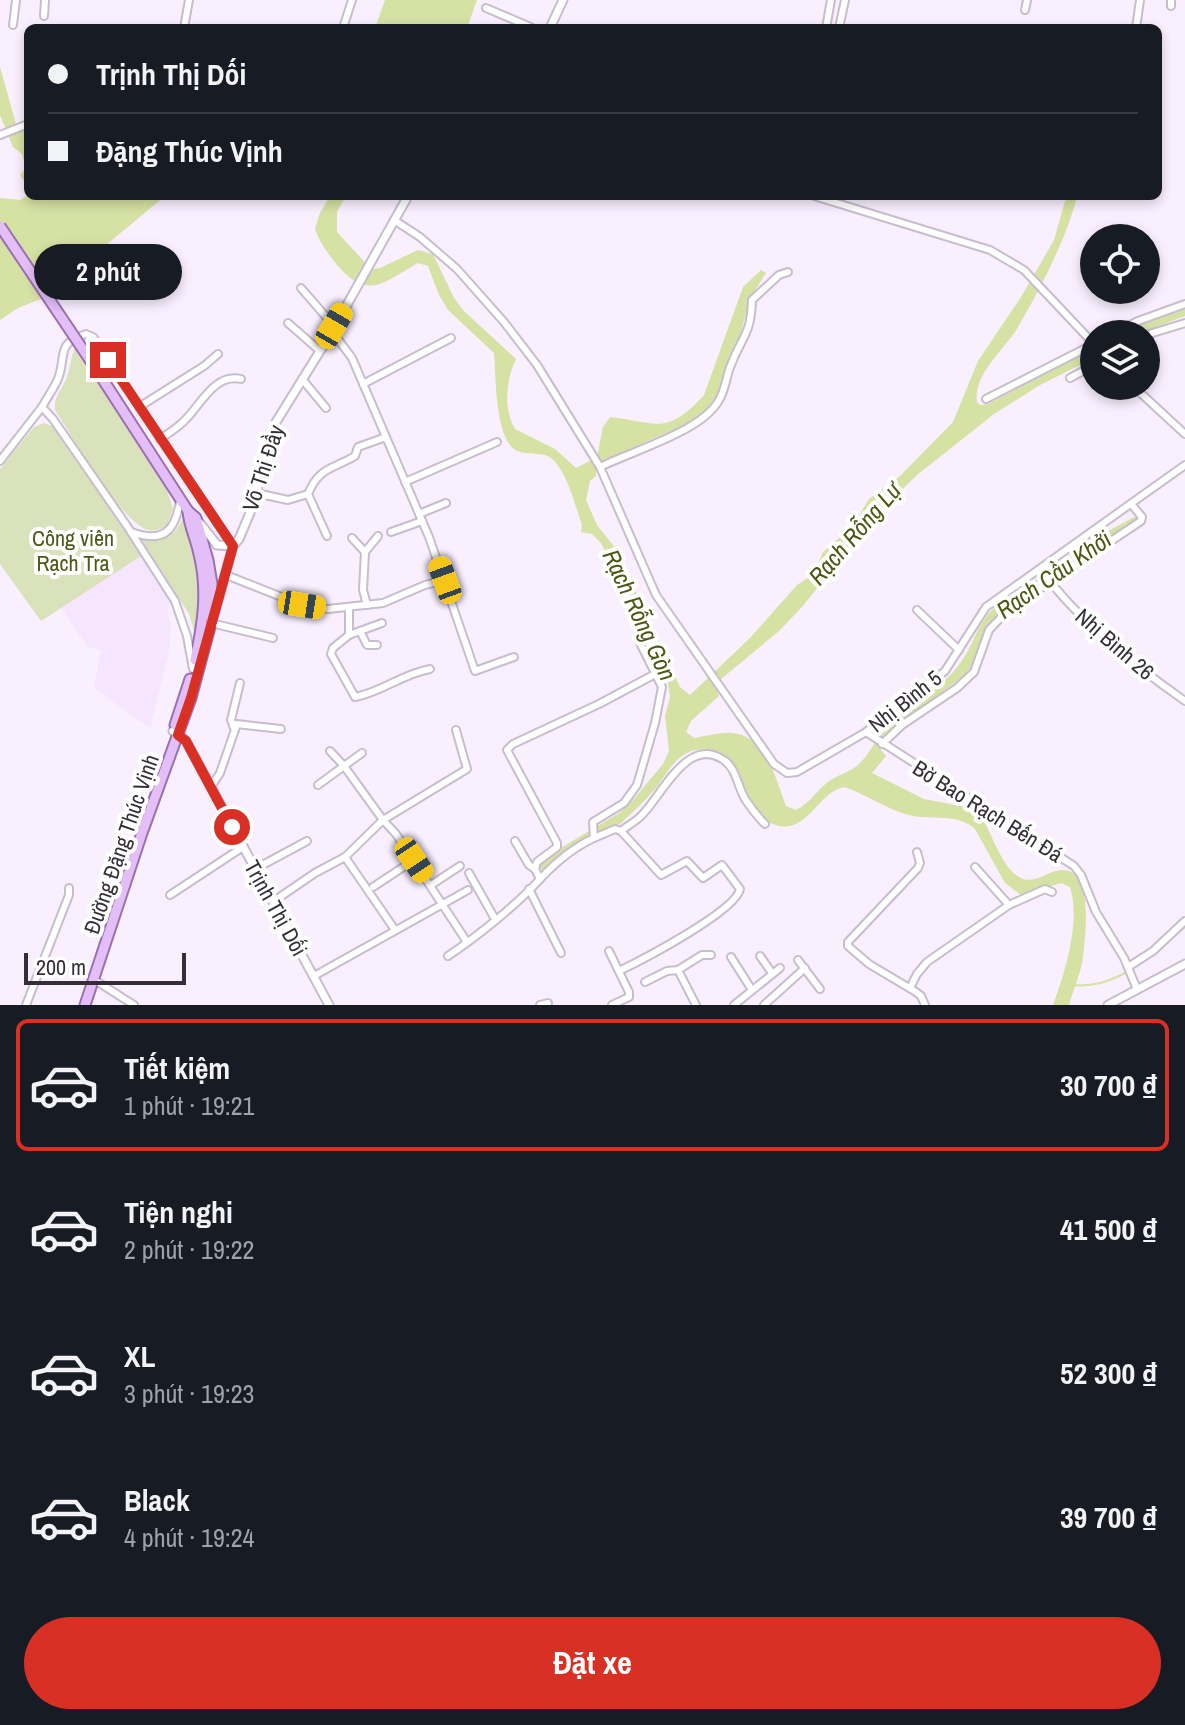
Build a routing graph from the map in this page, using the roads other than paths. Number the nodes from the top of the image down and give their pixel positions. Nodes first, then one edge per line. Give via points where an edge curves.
1 (16, 0) edge
2 (45, 0) edge
3 (189, 0) edge
4 (352, 0) edge
5 (563, 0) edge
6 (831, 0) edge
7 (845, 0) edge
8 (1027, 0) edge
9 (1140, 0) edge
10 (486, 8) dead end
11 (1025, 10) dead end
12 (44, 16) dead end
13 (185, 24) edge
14 (344, 24) edge
15 (524, 24) edge
16 (552, 24) edge
17 (827, 24) edge
18 (840, 24) edge
19 (1137, 24) edge
20 (13, 25) dead end
21 (24, 126) edge
22 (2, 134) edge
23 (406, 200) edge
24 (832, 200) edge
25 (394, 220) junction
26 (0, 226) edge
27 (788, 272) dead end
28 (301, 288) dead end
29 (1185, 304) edge
30 (1141, 320) edge
31 (288, 323) dead end
32 (1185, 323) edge
33 (333, 328) junction
34 (1080, 329) edge
35 (1160, 331) edge
36 (451, 338) dead end
37 (320, 351) junction
38 (1080, 351) edge
39 (218, 354) dead end
40 (1080, 373) edge
41 (1070, 378) dead end
42 (241, 379) dead end
43 (302, 379) junction
44 (363, 384) junction
45 (986, 399) dead end
46 (1148, 400) edge
47 (42, 407) junction
48 (139, 407) junction
49 (326, 408) dead end
50 (1185, 434) edge
51 (386, 437) junction
52 (160, 439) junction
53 (497, 442) dead end
54 (0, 461) edge
55 (598, 463) junction
56 (1185, 465) edge
57 (405, 482) junction
58 (256, 493) junction
59 (308, 494) junction
60 (180, 498) junction
61 (446, 503) dead end
62 (1132, 505) junction
63 (192, 515) junction
64 (420, 517) junction
65 (131, 532) junction
66 (391, 532) dead end
67 (327, 536) dead end
68 (378, 536) dead end
69 (352, 538) dead end
70 (233, 546) junction
71 (365, 552) junction
72 (1041, 570) junction
73 (226, 575) junction
74 (445, 580) junction
75 (1050, 582) junction
76 (367, 605) junction
77 (349, 607) junction
78 (917, 610) dead end
79 (211, 623) junction
80 (382, 623) dead end
81 (360, 631) junction
82 (349, 635) junction
83 (273, 638) dead end
84 (639, 641) dead end
85 (377, 645) dead end
86 (959, 650) junction
87 (514, 657) dead end
88 (193, 669) junction
89 (430, 669) dead end
90 (657, 673) junction
91 (240, 683) dead end
92 (1185, 701) edge
93 (234, 728) junction
94 (281, 729) dead end
95 (456, 730) dead end
96 (866, 732) junction
97 (175, 733) junction
98 (879, 742) junction
99 (330, 751) dead end
100 (362, 753) dead end
101 (344, 766) junction
102 (318, 785) dead end
103 (211, 787) junction
104 (383, 820) junction
105 (765, 824) dead end
106 (621, 831) junction
107 (593, 834) junction
108 (307, 841) dead end
109 (515, 841) dead end
110 (243, 847) junction
111 (917, 852) dead end
112 (345, 857) junction
113 (414, 860) junction
114 (460, 866) dead end
115 (975, 867) dead end
116 (255, 869) junction
117 (535, 869) junction
118 (469, 873) dead end
119 (540, 879) junction
120 (431, 885) junction
121 (373, 887) dead end
122 (69, 888) dead end
123 (529, 889) junction
124 (468, 890) dead end
125 (1052, 892) dead end
126 (170, 895) dead end
127 (274, 901) junction
128 (441, 904) junction
129 (1009, 905) junction
130 (495, 919) junction
131 (1185, 921) edge
132 (395, 930) junction
133 (467, 942) junction
134 (609, 951) dead end
135 (561, 953) dead end
136 (711, 955) dead end
137 (448, 956) dead end
138 (760, 956) dead end
139 (731, 957) dead end
140 (798, 960) dead end
141 (1185, 964) edge
142 (780, 968) dead end
143 (805, 968) junction
144 (1129, 968) junction
145 (678, 970) junction
146 (619, 971) junction
147 (772, 973) junction
148 (314, 976) junction
149 (93, 979) junction
150 (645, 982) dead end
151 (910, 988) junction
152 (820, 989) dead end
153 (1137, 989) junction
154 (752, 990) junction
155 (26, 1005) edge
156 (83, 1005) edge
157 (134, 1005) edge
158 (329, 1005) edge
159 (612, 1005) edge
160 (696, 1005) edge
161 (734, 1005) edge
162 (764, 1005) edge
163 (925, 1005) edge
164 (1108, 1005) edge

1 - 20 street
2 - 12 street
3 - 13 street
4 - 14 street
5 - 16 street
6 - 17 street
7 - 18 street
8 - 11 street
9 - 19 street
10 - 15 street
21 - 22 street
23 - 25 street, Võ Thị Đầy
24 - 34 street via 990,250 1030,277
25 - 33 street, Võ Thị Đầy
25 - 55 street via 447,259 504,322
26 - 60 main road, Đường Đặng Thúc Vịnh, bridge
27 - 55 street via 752,300 751,324 718,403 703,419
28 - 33 street
29 - 30 street
31 - 37 street
32 - 35 street
33 - 37 street, Võ Thị Đầy
33 - 44 street
36 - 44 street
37 - 43 street, Võ Thị Đầy
38 - 45 street
39 - 48 street
40 - 41 street
42 - 52 street via 222,380 185,421
43 - 49 street
43 - 58 street, Võ Thị Đầy via 276,422
44 - 51 street
46 - 50 street
47 - 48 street via 58,379 61,353 68,342 86,334
47 - 54 street
47 - 65 street
48 - 52 street
51 - 57 street
51 - 59 street via 358,447 355,456 326,469
52 - 70 street
53 - 57 street
55 - 96 street, Nhị Bình 5 via 656,595 774,764 785,773 797,772
56 - 62 street, Nhị Bình 5
57 - 64 street
58 - 59 street via 288,500
58 - 70 street, Võ Thị Đầy
59 - 67 street
60 - 63 main road, Đường Đặng Thúc Vịnh
60 - 65 street via 175,524 161,536
61 - 64 street
62 - 72 street, Nhị Bình 5
62 - 75 street via 1141,521
63 - 70 street via 217,545
63 - 79 main road, Đường Đặng Thúc Vịnh via 208,560
63 - 88 main road, Đường Đặng Thúc Vịnh via 205,599
64 - 66 street
64 - 74 street
65 - 88 street via 175,601
68 - 71 street
69 - 71 street
70 - 73 street, Võ Thị Đầy
71 - 76 street
72 - 75 street, Nhị Bình 26
72 - 86 street, Nhị Bình 5 via 986,607
73 - 77 street via 302,605
73 - 79 street, Võ Thị Đầy
74 - 76 street
74 - 87 street via 475,671
75 - 92 street, Nhị Bình 26 via 1134,663
75 - 98 street via 989,630 974,672 957,688
76 - 77 street
77 - 82 street
78 - 86 street
79 - 83 street
79 - 97 main road, Đường Đặng Thúc Vịnh via 191,698
80 - 81 street
81 - 82 street
81 - 85 street via 367,645
82 - 89 street via 331,654 355,697
84 - 90 street
86 - 96 street, Nhị Bình 5 via 945,671
88 - 97 main road, Đường Đặng Thúc Vịnh
90 - 107 street via 662,691 637,785 624,803 595,820
90 - 117 street via 507,750 557,843
91 - 93 street via 231,720
93 - 94 street via 243,724
93 - 103 street
95 - 104 street via 467,769
96 - 98 street, Bờ Bao Rạch Bến Đá
97 - 103 street, Trịnh Thị Dối via 186,741
97 - 149 main road, Đường Đặng Thúc Vịnh
97 - 156 main road, Đường Đặng Thúc Vịnh
98 - 144 street, Bờ Bao Rạch Bến Đá via 1074,866
99 - 101 street
100 - 101 street
101 - 102 street
101 - 104 street
103 - 110 street, Trịnh Thị Dối
104 - 112 street
104 - 113 street
105 - 106 street via 725,761 698,754 685,760 640,817
106 - 107 street
106 - 146 street via 661,875 687,861 703,878 722,865 740,889 726,907 670,945
107 - 119 street
108 - 116 street
109 - 117 street
110 - 116 street, Trịnh Thị Dối
110 - 126 street
111 - 151 street via 918,868 848,942 851,950
112 - 127 street
112 - 132 street
113 - 120 street
113 - 121 street
114 - 120 street
115 - 129 street
116 - 127 street, Trịnh Thị Dối
117 - 119 street
118 - 130 street
119 - 123 street
120 - 128 street
122 - 155 street
123 - 130 street
123 - 135 street
124 - 128 street
125 - 129 street via 1045,889
127 - 148 street, Trịnh Thị Dối
128 - 132 street
128 - 133 street
129 - 151 street via 927,962
130 - 133 street
131 - 144 street
132 - 148 street
133 - 137 street
134 - 146 street
136 - 145 street
138 - 147 street
139 - 154 street
140 - 143 street
141 - 153 street
142 - 147 street
143 - 152 street
143 - 162 street
144 - 153 street, Bờ Bao Rạch Bến Đá
145 - 150 street
145 - 160 street
146 - 159 street via 629,997
147 - 154 street
148 - 158 street, Trịnh Thị Dối
149 - 156 main road, Đường Đặng Thúc Vịnh
149 - 157 street
151 - 163 street
153 - 164 street
154 - 161 street

